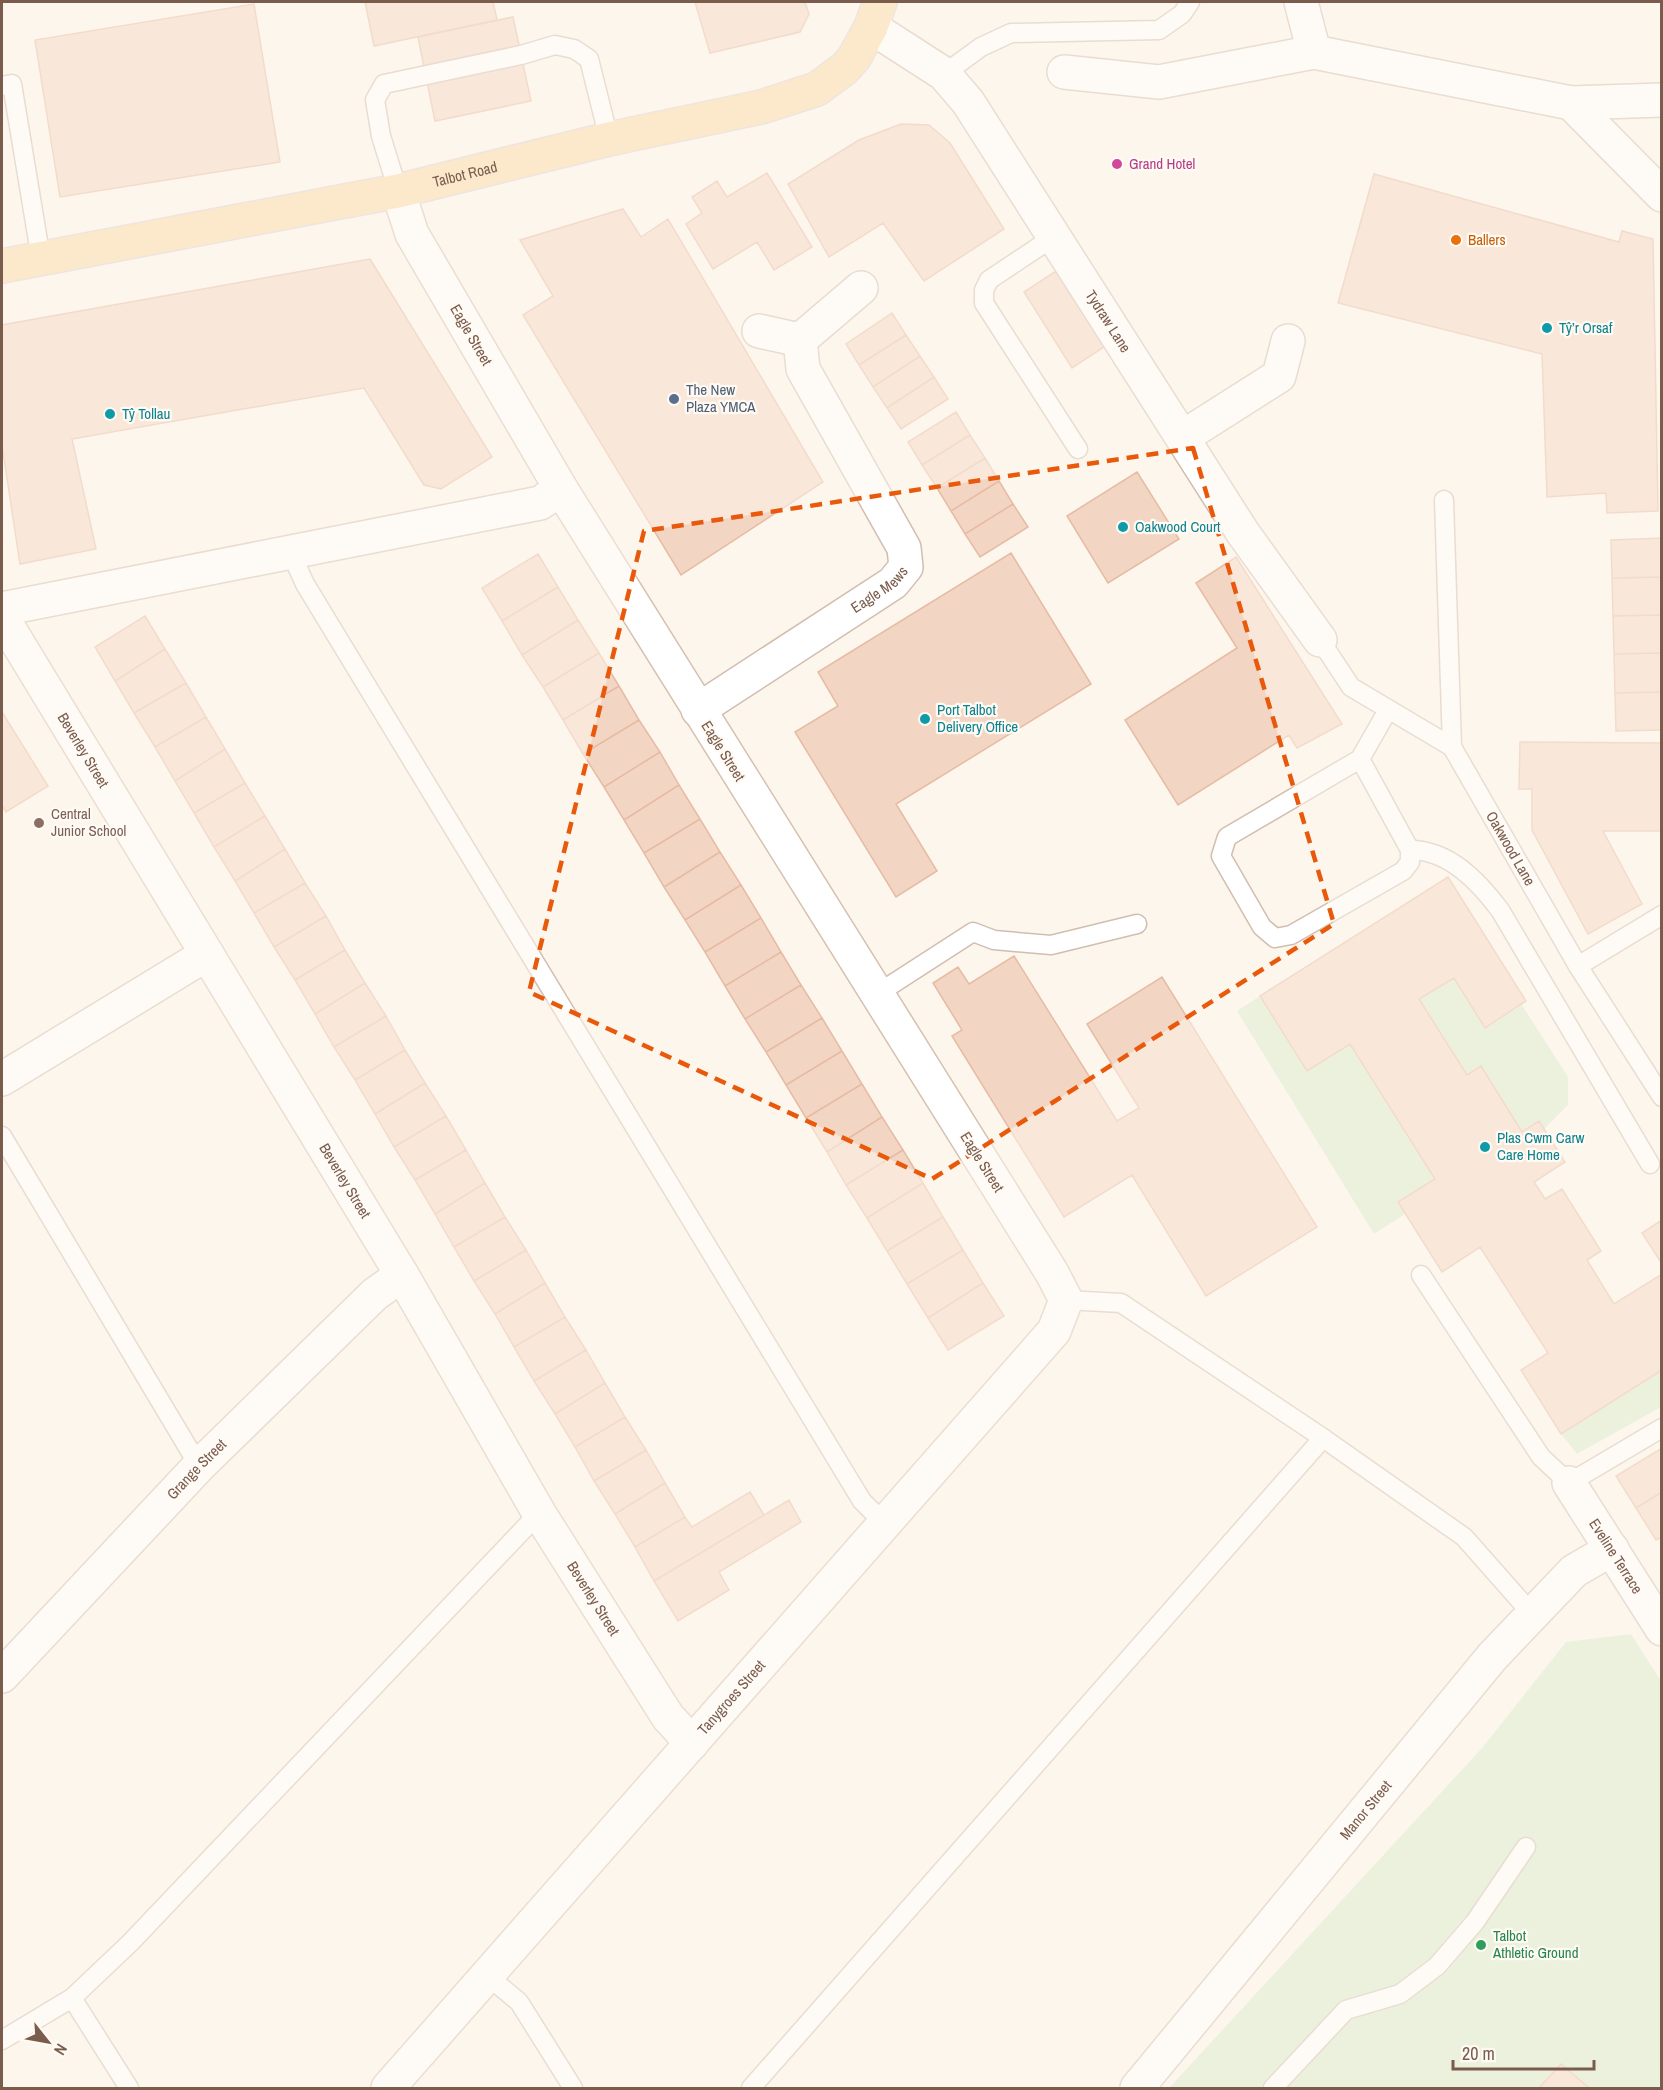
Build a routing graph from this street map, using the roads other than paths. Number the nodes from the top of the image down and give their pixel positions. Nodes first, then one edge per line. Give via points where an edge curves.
1 (1190, 2) edge
2 (1301, 2) edge
3 (876, 14) edge
4 (1314, 52) junction
5 (1064, 72) dead end
6 (944, 74) junction
7 (2, 86) edge
8 (1662, 100) edge
9 (1571, 103) junction
10 (609, 139) junction
11 (398, 191) junction
12 (1662, 195) edge
13 (1054, 236) junction
14 (41, 259) junction
15 (2, 266) edge
16 (861, 288) dead end
17 (759, 331) dead end
18 (800, 340) junction
19 (1288, 341) dead end
20 (1183, 437) junction
21 (1078, 449) dead end
22 (561, 489) junction
23 (1444, 500) dead end
24 (290, 551) junction
25 (2, 609) edge
26 (2, 617) edge
27 (1320, 640) joint
28 (698, 710) junction
29 (1388, 710) junction
30 (1452, 747) junction
31 (1360, 759) junction
32 (1410, 850) junction
33 (1662, 915) edge
34 (1137, 924) dead end
35 (207, 954) junction
36 (1578, 966) junction
37 (878, 994) junction
38 (2, 1079) edge
39 (1662, 1097) edge
40 (2, 1136) edge
41 (1650, 1164) dead end
42 (402, 1275) junction
43 (1421, 1275) dead end
44 (1066, 1300) junction
45 (1662, 1428) edge
46 (1323, 1438) junction
47 (199, 1466) junction
48 (1569, 1483) junction
49 (539, 1513) junction
50 (885, 1524) junction
51 (1612, 1549) junction
52 (1533, 1615) junction
53 (1662, 1629) edge
54 (2, 1676) edge
55 (692, 1743) junction
56 (1526, 1847) dead end
57 (489, 1977) junction
58 (72, 1998) junction
59 (2, 2040) edge
60 (129, 2088) edge
61 (388, 2088) edge
62 (573, 2088) edge
63 (751, 2088) edge
64 (1137, 2088) edge
65 (1273, 2088) edge

1 - 6 lane via 1182,14 1159,30 1011,33 981,47
2 - 4 street
3 - 6 street, Tydraw Lane
3 - 10 main road, Talbot Road via 854,58 817,89 761,107
4 - 5 street via 1160,82
4 - 9 street
6 - 13 street, Tydraw Lane via 968,102
7 - 14 lane via 12,84
8 - 9 street
9 - 12 street
10 - 11 main road, Talbot Road
10 - 11 lane via 589,59 574,49 555,45 384,84 375,100 381,136
11 - 14 main road, Talbot Road
11 - 22 street, Eagle Street via 412,234
13 - 20 street, Tydraw Lane
13 - 21 lane via 989,279 984,303
14 - 15 main road, Talbot Road
16 - 18 street
17 - 18 street
18 - 28 street, Eagle Mews via 803,369 904,548 906,567 893,583
19 - 20 street via 1279,376
20 - 27 street, Tydraw Lane via 1243,533
22 - 24 street via 540,503
22 - 28 street, Eagle Street
23 - 30 lane
24 - 25 street
24 - 50 lane via 306,584 855,1491
26 - 35 street, Beverley Street
27 - 29 lane via 1351,687
28 - 37 street, Eagle Street
29 - 30 lane
29 - 31 lane
30 - 36 lane, Oakwood Lane
31 - 32 lane
31 - 32 lane via 1227,837 1221,856 1262,927 1275,938 1291,935 1403,871 1410,862
32 - 41 lane via 1425,850 1449,860 1480,883 1500,910
33 - 36 lane
34 - 37 lane via 1051,945 994,940 973,932
35 - 38 street
35 - 42 street, Beverley Street
36 - 39 lane, Oakwood Lane
37 - 44 street, Eagle Street
40 - 47 lane
42 - 47 street, Grange Street via 375,1294
42 - 49 street, Beverley Street
43 - 48 lane via 1541,1457
44 - 46 lane via 1121,1303
44 - 50 street, Tanygroes Street via 1054,1331
45 - 48 lane
46 - 52 lane via 1464,1537
46 - 63 lane
47 - 54 street, Grange Street
48 - 51 street, Eveline Terrace
49 - 55 street, Beverley Street via 668,1717
49 - 58 lane via 130,1943
50 - 55 street, Tanygroes Street
51 - 52 street, Manor Street via 1574,1571
51 - 53 street, Eveline Terrace
52 - 64 street, Manor Street via 1492,1657
55 - 57 street, Tanygroes Street
56 - 65 lane via 1475,1922 1437,1966 1400,1994 1346,2010
57 - 61 street, Tanygroes Street
57 - 62 lane via 519,2001
58 - 59 lane
58 - 60 lane

